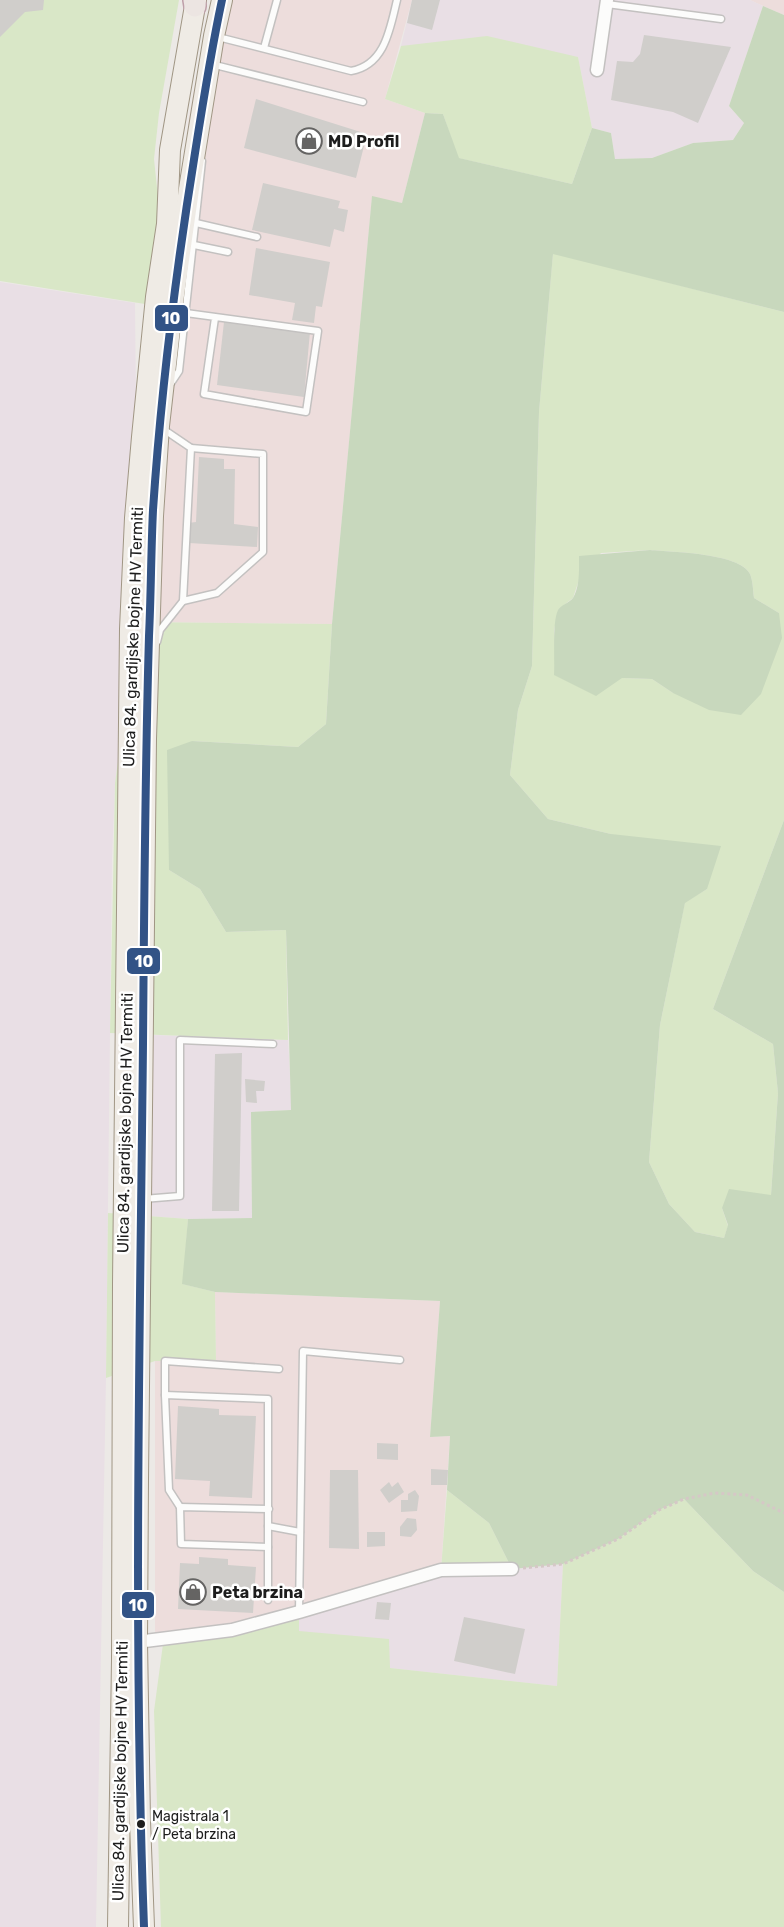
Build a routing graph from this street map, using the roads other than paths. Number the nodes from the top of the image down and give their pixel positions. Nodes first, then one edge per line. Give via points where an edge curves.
1 (222, 0) edge
2 (277, 0) edge
3 (397, 0) edge
4 (195, 2) edge
5 (606, 2) edge
6 (721, 19) dead end
7 (214, 36) junction
8 (264, 48) junction
9 (210, 64) junction
10 (597, 70) dead end
11 (363, 102) dead end
12 (196, 145) junction
13 (196, 223) junction
14 (257, 237) dead end
15 (194, 245) junction
16 (228, 252) dead end
17 (186, 313) junction
18 (215, 318) junction
19 (162, 396) junction
20 (159, 426) junction
21 (191, 448) junction
22 (183, 601) junction
23 (157, 651) dead end
24 (155, 685) dead end
25 (146, 771) junction
26 (273, 1044) dead end
27 (142, 1199) junction
28 (400, 1360) dead end
29 (279, 1369) dead end
30 (165, 1395) junction
31 (180, 1507) junction
32 (268, 1509) junction
33 (268, 1526) junction
34 (300, 1532) junction
35 (268, 1547) junction
36 (512, 1569) road end
37 (268, 1600) dead end
38 (299, 1612) junction
39 (138, 1642) junction
40 (118, 1927) edge
41 (144, 1927) edge

1 - 7 main road, Ulica 84. gardijske bojne HV Termiti
2 - 8 lane
3 - 8 lane via 379,54 361,69 351,71
4 - 40 main road, Ulica 84. gardijske bojne HV Termiti via 170,150 167,224 151,340 135,518 130,629
5 - 6 lane
5 - 10 street
7 - 8 lane
7 - 9 main road, Ulica 84. gardijske bojne HV Termiti
9 - 11 lane
9 - 12 main road, Ulica 84. gardijske bojne HV Termiti
12 - 13 lane via 203,163
12 - 19 main road, Ulica 84. gardijske bojne HV Termiti
13 - 14 lane
13 - 15 lane
15 - 16 lane
15 - 17 lane
17 - 18 lane
17 - 19 lane via 179,372
18 - 18 lane via 318,331 306,412 204,394
19 - 20 main road, Ulica 84. gardijske bojne HV Termiti
20 - 21 lane
20 - 25 main road, Ulica 84. gardijske bojne HV Termiti
21 - 22 lane
21 - 22 lane via 263,454 263,552 217,593
22 - 23 lane via 160,630
24 - 25 lane
25 - 27 main road, Ulica 84. gardijske bojne HV Termiti
26 - 27 lane via 180,1041 180,1196
27 - 39 main road, Ulica 84. gardijske bojne HV Termiti
28 - 34 lane via 303,1351
29 - 30 lane via 165,1361
30 - 31 lane via 169,1490
30 - 32 lane via 268,1399
31 - 32 lane
31 - 35 lane via 181,1544
32 - 33 lane
33 - 34 lane
33 - 35 lane
34 - 38 lane
35 - 37 lane
36 - 38 street via 441,1570
38 - 39 street via 231,1630
39 - 41 main road, Ulica 84. gardijske bojne HV Termiti

